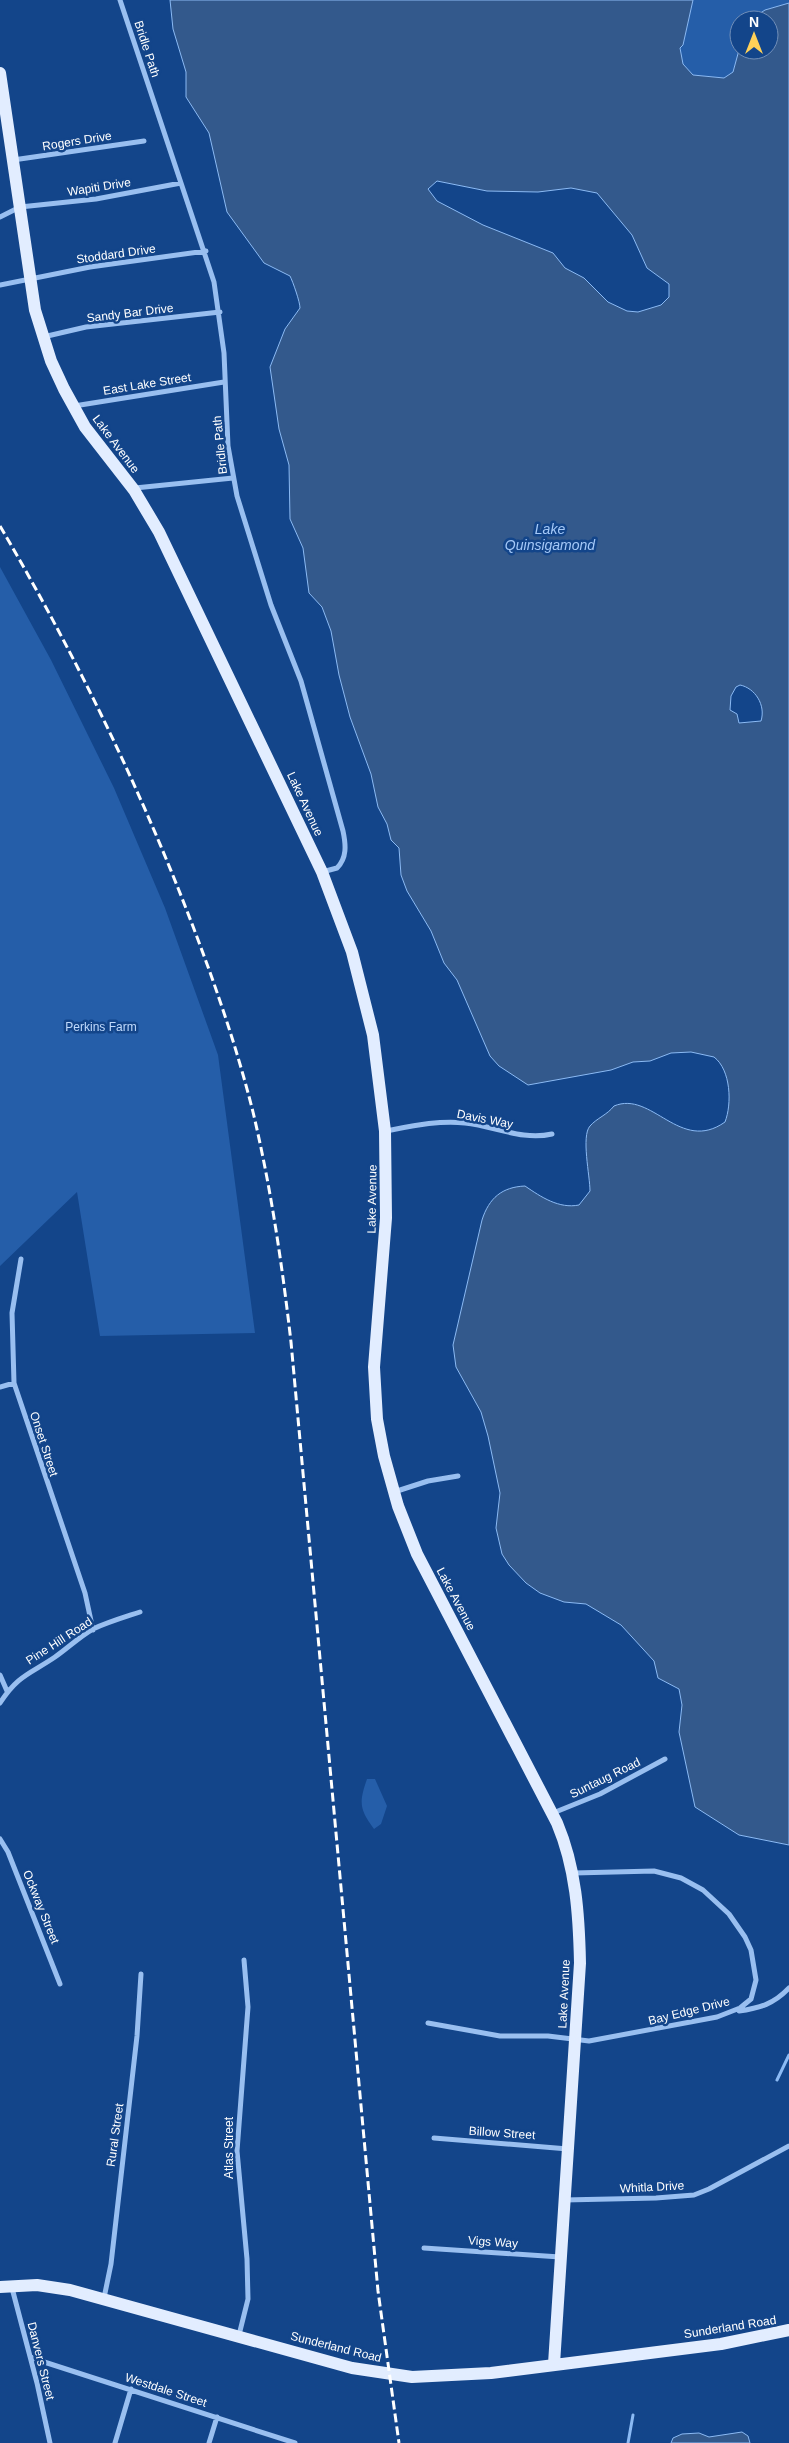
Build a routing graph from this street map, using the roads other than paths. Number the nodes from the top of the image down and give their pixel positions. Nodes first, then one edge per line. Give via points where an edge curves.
1 (120, 0) edge
2 (0, 73) edge
3 (144, 141) dead end
4 (13, 160) junction
5 (181, 183) junction
6 (20, 207) junction
7 (0, 217) edge
8 (206, 251) junction
9 (30, 278) junction
10 (0, 285) edge
11 (220, 312) junction
12 (43, 338) junction
13 (224, 382) junction
14 (73, 406) junction
15 (233, 478) junction
16 (132, 489) junction
17 (322, 872) junction
18 (385, 1131) junction
19 (552, 1134) dead end
20 (21, 1259) dead end
21 (14, 1384) junction
22 (0, 1387) edge
23 (458, 1476) dead end
24 (393, 1492) junction
25 (140, 1612) dead end
26 (93, 1630) junction
27 (0, 1676) edge
28 (7, 1691) junction
29 (0, 1703) edge
30 (665, 1759) dead end
31 (552, 1813) junction
32 (0, 1839) edge
33 (572, 1873) junction
34 (244, 1960) dead end
35 (141, 1974) dead end
36 (60, 1984) dead end
37 (789, 1988) edge
38 (731, 2012) junction
39 (428, 2023) dead end
40 (576, 2038) junction
41 (434, 2138) dead end
42 (789, 2146) edge
43 (568, 2149) junction
44 (564, 2200) junction
45 (424, 2248) dead end
46 (560, 2256) junction
47 (5, 2286) edge
48 (104, 2298) junction
49 (789, 2330) edge
50 (239, 2335) junction
51 (30, 2356) junction
52 (554, 2364) junction
53 (131, 2389) junction
54 (217, 2417) junction
55 (50, 2443) edge
56 (115, 2443) edge
57 (209, 2443) edge
58 (295, 2443) edge

1 - 5 street, Bridle Path
2 - 4 main road, Lake Avenue
3 - 4 street, Rogers Drive
4 - 6 main road, Lake Avenue
5 - 6 street, Wapiti Drive via 96,199
5 - 8 street, Bridle Path
6 - 7 street
6 - 9 main road, Lake Avenue
8 - 9 street, Stoddard Drive
8 - 11 street, Bridle Path
9 - 10 street, Stoddard Drive
9 - 12 main road, Lake Avenue
11 - 12 street, Sandy Bar Drive via 86,328
11 - 13 street, Bridle Path
12 - 14 main road, Lake Avenue
13 - 14 street, East Lake Street
13 - 15 street, Bridle Path
14 - 16 main road, Lake Avenue
15 - 16 street
15 - 17 street, Bridle Path via 269,599 304,688 343,831 342,861 337,868
16 - 17 main road, Lake Avenue via 167,548
17 - 18 main road, Lake Avenue via 344,926 361,982 376,1052
18 - 19 street, Davis Way via 456,1122 525,1136
18 - 24 main road, Lake Avenue via 387,1208 374,1367 379,1432
20 - 21 street, Onset Street via 12,1313
21 - 22 street
21 - 26 street, Onset Street via 85,1593
23 - 24 street
24 - 31 main road, Lake Avenue via 424,1568
25 - 26 street, Pine Hill Road
26 - 28 street, Pine Hill Road via 24,1675
27 - 28 street
28 - 29 street, Pine Hill Road
30 - 31 street, Suntaug Road via 600,1794
31 - 33 main road, Lake Avenue via 565,1844
32 - 36 street, Ockway Street
33 - 38 street, Bay Edge Drive via 638,1870 670,1874 692,1883 712,1897 745,1937 754,1960 754,1994
33 - 40 main road, Lake Avenue via 578,1912 580,1963
34 - 50 street, Atlas Street via 248,2007 237,2152 248,2292
35 - 48 street, Rural Street via 111,2264
37 - 38 street via 773,2002 759,2008
38 - 40 street, Bay Edge Drive via 628,2035 589,2041
39 - 40 street, Bay Edge Drive via 500,2036
40 - 43 main road, Lake Avenue
41 - 43 street, Billow Street
42 - 44 street, Whitla Drive via 694,2195
43 - 44 main road, Lake Avenue
44 - 46 main road, Lake Avenue
45 - 46 street, Vigs Way
46 - 52 main road, Lake Avenue
47 - 48 main road, Sunderland Road via 46,2286
47 - 51 street, Danvers Street
48 - 50 main road, Sunderland Road
49 - 52 main road, Sunderland Road via 721,2344
50 - 52 main road, Sunderland Road via 352,2368 401,2376 464,2376
51 - 53 street, Westdale Street
51 - 55 street, Danvers Street
53 - 54 street, Westdale Street
53 - 56 street
54 - 57 street
54 - 58 street, Westdale Street

